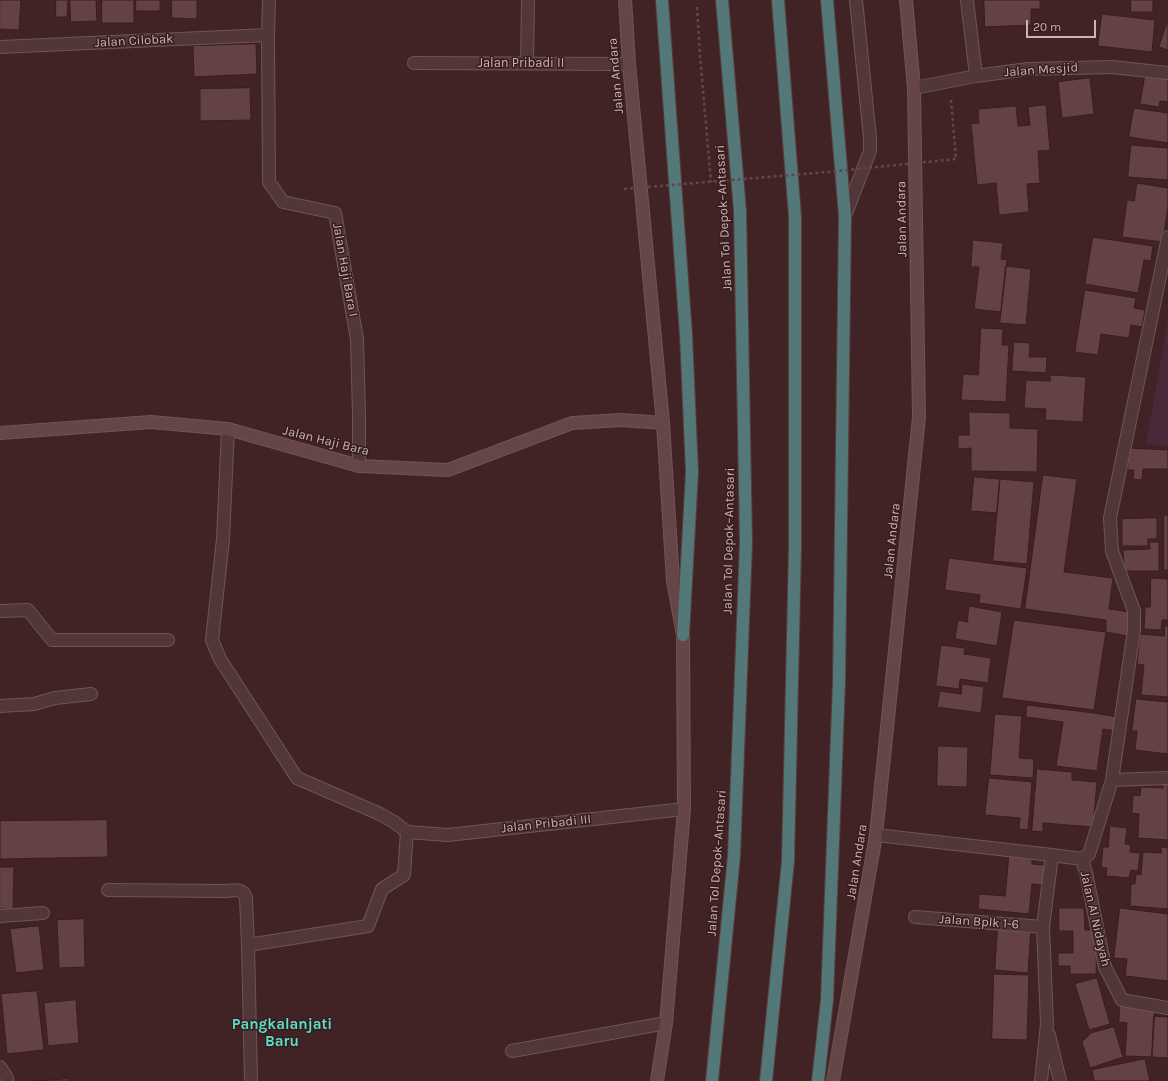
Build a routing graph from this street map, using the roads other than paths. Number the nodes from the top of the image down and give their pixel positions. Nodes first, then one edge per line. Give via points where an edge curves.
1 (269, 0) edge
2 (528, 0) edge
3 (625, 0) edge
4 (662, 0) edge
5 (722, 0) edge
6 (778, 0) edge
7 (827, 0) edge
8 (856, 0) edge
9 (906, 0) edge
10 (968, 0) edge
11 (268, 35) junction
12 (0, 47) edge
13 (414, 63) dead end
14 (527, 64) junction
15 (629, 64) junction
16 (1168, 73) edge
17 (976, 76) junction
18 (914, 88) junction
19 (845, 216) junction
20 (1168, 237) edge
21 (663, 423) junction
22 (228, 429) junction
23 (0, 433) edge
24 (359, 466) junction
25 (0, 611) edge
26 (683, 635) junction
27 (168, 640) dead end
28 (91, 694) dead end
29 (0, 706) edge
30 (1168, 778) edge
31 (1112, 780) junction
32 (684, 809) junction
33 (407, 832) junction
34 (876, 835) junction
35 (1052, 855) junction
36 (1082, 860) junction
37 (108, 890) dead end
38 (44, 912) dead end
39 (0, 916) edge
40 (915, 917) dead end
41 (1044, 927) junction
42 (248, 945) junction
43 (1168, 1008) edge
44 (666, 1023) junction
45 (1046, 1024) junction
46 (512, 1051) dead end
47 (0, 1067) edge
48 (7, 1081) edge
49 (251, 1081) edge
50 (657, 1081) edge
51 (712, 1081) edge
52 (766, 1081) edge
53 (818, 1081) edge
54 (833, 1081) edge
55 (1041, 1081) edge
56 (1060, 1081) edge

1 - 11 street, Jalan Haji Bara I
2 - 14 street
3 - 15 street, Jalan Andara
4 - 26 highway via 686,335 692,472
5 - 51 highway, Jalan Tol Depok–Antasari via 740,211 746,544 734,856
6 - 52 highway via 795,217 795,547 788,861
7 - 19 highway
8 - 19 street via 870,151
9 - 18 street, Jalan Andara
10 - 17 street
11 - 12 street, Jalan Cilobak
11 - 24 street, Jalan Haji Bara I via 269,182 283,202 335,213 357,339
13 - 14 street, Jalan Pribadi II
14 - 15 street, Jalan Pribadi II
15 - 21 street, Jalan Andara
16 - 17 street, Jalan Mesjid via 1112,67 1028,69
17 - 18 street, Jalan Mesjid
18 - 34 street, Jalan Andara via 919,417
19 - 53 highway via 839,682 827,1000
20 - 31 street via 1110,518 1112,551 1134,611 1134,630
21 - 24 street, Jalan Haji Bara via 621,420 572,424 448,470
21 - 26 street, Jalan Andara via 673,581
22 - 23 street, Jalan Haji Bara via 151,422
22 - 24 street, Jalan Haji Bara
22 - 33 street via 223,539 212,640 220,659 297,778 380,814
25 - 27 street via 28,610 52,640
26 - 32 street, Jalan Andara
28 - 29 street via 55,698 34,704
30 - 31 street
31 - 36 street via 1089,854
32 - 33 street, Jalan Pribadi III via 448,835
32 - 44 street, Jalan Andara
33 - 42 street via 404,875 382,889 368,926
34 - 35 street
34 - 54 street, Jalan Andara
35 - 36 street
35 - 41 street
36 - 43 street, Jalan Al Nidayah via 1105,967 1122,1000
37 - 42 street via 239,890 246,898
38 - 39 street
40 - 41 street, Jalan Bplk 1-6
41 - 45 street
42 - 49 street
44 - 46 street
44 - 50 street, Jalan Andara
45 - 55 street
45 - 56 street
47 - 48 street

